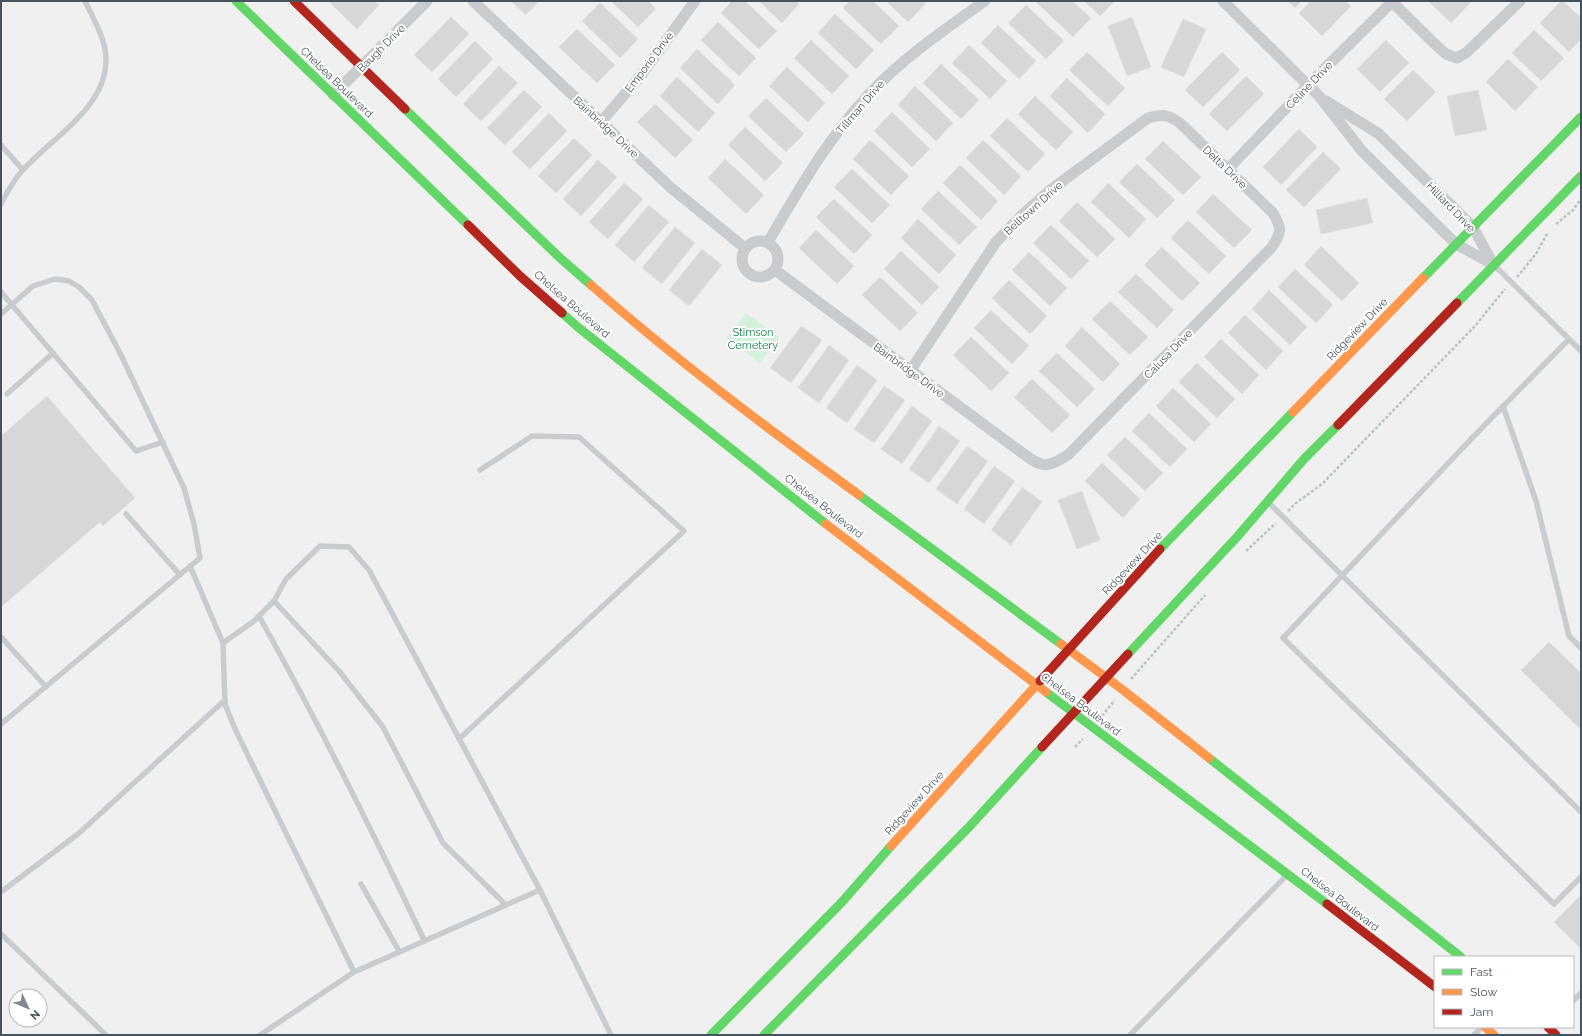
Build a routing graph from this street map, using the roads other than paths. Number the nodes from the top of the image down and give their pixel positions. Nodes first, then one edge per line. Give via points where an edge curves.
1 (85, 1) edge
2 (236, 1) edge
3 (294, 1) edge
4 (427, 1) edge
5 (472, 1) edge
6 (695, 1) edge
7 (985, 1) edge
8 (1223, 1) edge
9 (1391, 1) edge
10 (1520, 1) edge
11 (362, 67) junction
12 (1308, 85) junction
13 (333, 95) junction
14 (1319, 96) junction
15 (1158, 116) joint
16 (1581, 117) edge
17 (601, 122) junction
18 (1, 145) edge
19 (1228, 169) junction
20 (22, 170) junction
21 (1581, 176) edge
22 (1, 204) edge
23 (1473, 227) junction
24 (1280, 232) joint
25 (768, 242) junction
26 (1456, 244) junction
27 (745, 248) junction
28 (1494, 265) junction
29 (774, 270) junction
30 (1, 292) edge
31 (12, 305) junction
32 (1, 314) edge
33 (1569, 339) junction
34 (1581, 351) edge
35 (53, 353) junction
36 (910, 371) junction
37 (6, 394) dead end
38 (1503, 406) junction
39 (163, 442) junction
40 (1045, 466) joint
41 (480, 470) dead end
42 (1267, 501) junction
43 (126, 514) dead end
44 (190, 566) junction
45 (180, 575) junction
46 (1342, 575) junction
47 (274, 601) junction
48 (259, 616) junction
49 (1, 637) edge
50 (223, 643) junction
51 (1581, 648) edge
52 (1069, 649) junction
53 (1107, 678) junction
54 (1036, 685) junction
55 (46, 687) junction
56 (225, 700) junction
57 (1073, 713) junction
58 (1, 724) edge
59 (459, 739) junction
60 (1581, 812) edge
61 (1288, 874) junction
62 (1581, 877) edge
63 (361, 884) dead end
64 (540, 890) junction
65 (1, 892) edge
66 (505, 904) junction
67 (1, 934) edge
68 (424, 940) junction
69 (399, 951) junction
70 (1461, 956) edge
71 (354, 972) junction
72 (1434, 986) edge
73 (1483, 1028) edge
74 (1485, 1028) edge
75 (106, 1035) edge
76 (260, 1035) edge
77 (611, 1035) edge
78 (711, 1035) edge
79 (764, 1035) edge
80 (1130, 1035) edge
81 (1474, 1035) edge
82 (1494, 1035) edge

1 - 20 lane via 105,48 106,68 101,87 91,104
2 - 13 main road, Chelsea Boulevard
3 - 11 main road
4 - 11 street, Baugh Drive
5 - 17 street, Bainbridge Drive
6 - 17 street, Emporio Drive via 642,74
7 - 25 street, Tillman Drive via 947,26 907,58 853,112 814,165
8 - 12 street, Hilliard Drive
9 - 10 street via 1446,54 1456,58 1467,52
9 - 12 street, Celine Drive
11 - 13 street, Baugh Drive
11 - 52 main road via 559,257 613,305 788,443
12 - 14 street, Hilliard Drive
12 - 19 street, Celine Drive
13 - 54 main road, Chelsea Boulevard via 515,271 579,328 803,506
14 - 23 street, Hilliard Drive via 1379,134
14 - 26 street, Hilliard Drive via 1362,151
15 - 19 street, Delta Drive via 1169,116 1180,123
15 - 36 street, Belltown Drive via 1148,118 1137,126 1022,215 996,242
16 - 23 main road, Ridgeview Drive
17 - 27 street, Bainbridge Drive via 670,187
18 - 20 lane
19 - 24 street, Delta Drive via 1273,213 1279,223
20 - 22 lane
21 - 28 main road
23 - 26 main road, Ridgeview Drive
23 - 28 street, Hilliard Drive
24 - 40 street, Calusa Drive via 1271,248 1069,454
25 - 27 street via 759,240
25 - 29 street via 778,253 778,265
26 - 28 street, Hilliard Drive
26 - 52 main road, Ridgeview Drive via 1154,555
27 - 29 street via 742,262 748,272 764,277
28 - 33 lane
28 - 42 main road via 1304,459
29 - 36 street, Bainbridge Drive
30 - 31 lane
31 - 32 lane
31 - 35 lane
31 - 39 lane via 33,286 55,279 79,287 92,300 102,317
33 - 34 lane
33 - 38 lane
35 - 37 lane
35 - 39 lane via 136,451
36 - 40 street, Bainbridge Drive via 1033,461
38 - 46 lane
38 - 51 lane via 1536,501 1569,636
39 - 44 lane via 184,488 194,524 200,558
41 - 59 lane via 532,436 579,438 684,531
42 - 46 lane
42 - 53 main road
43 - 45 lane
44 - 45 lane
44 - 50 lane
45 - 55 lane
46 - 60 lane
46 - 62 lane via 1283,638 1554,904
47 - 48 lane
47 - 59 lane via 286,579 320,546 349,547 369,570
47 - 66 lane via 339,671 383,727 443,843
48 - 50 lane
48 - 68 lane via 370,826
49 - 55 lane
50 - 56 lane
52 - 53 main road
52 - 54 main road, Ridgeview Drive
53 - 57 main road
53 - 70 main road
54 - 57 main road, Chelsea Boulevard
54 - 78 main road, Ridgeview Drive via 842,902
55 - 58 lane
56 - 65 lane via 78,834
56 - 71 lane via 235,729
57 - 61 main road, Chelsea Boulevard
57 - 79 main road via 970,826
59 - 64 lane
61 - 72 main road, Chelsea Boulevard
61 - 80 lane
63 - 69 lane
64 - 66 lane
64 - 77 lane
66 - 68 lane
67 - 75 lane
68 - 69 lane
69 - 71 lane
71 - 76 lane
73 - 81 lane
74 - 82 main road

